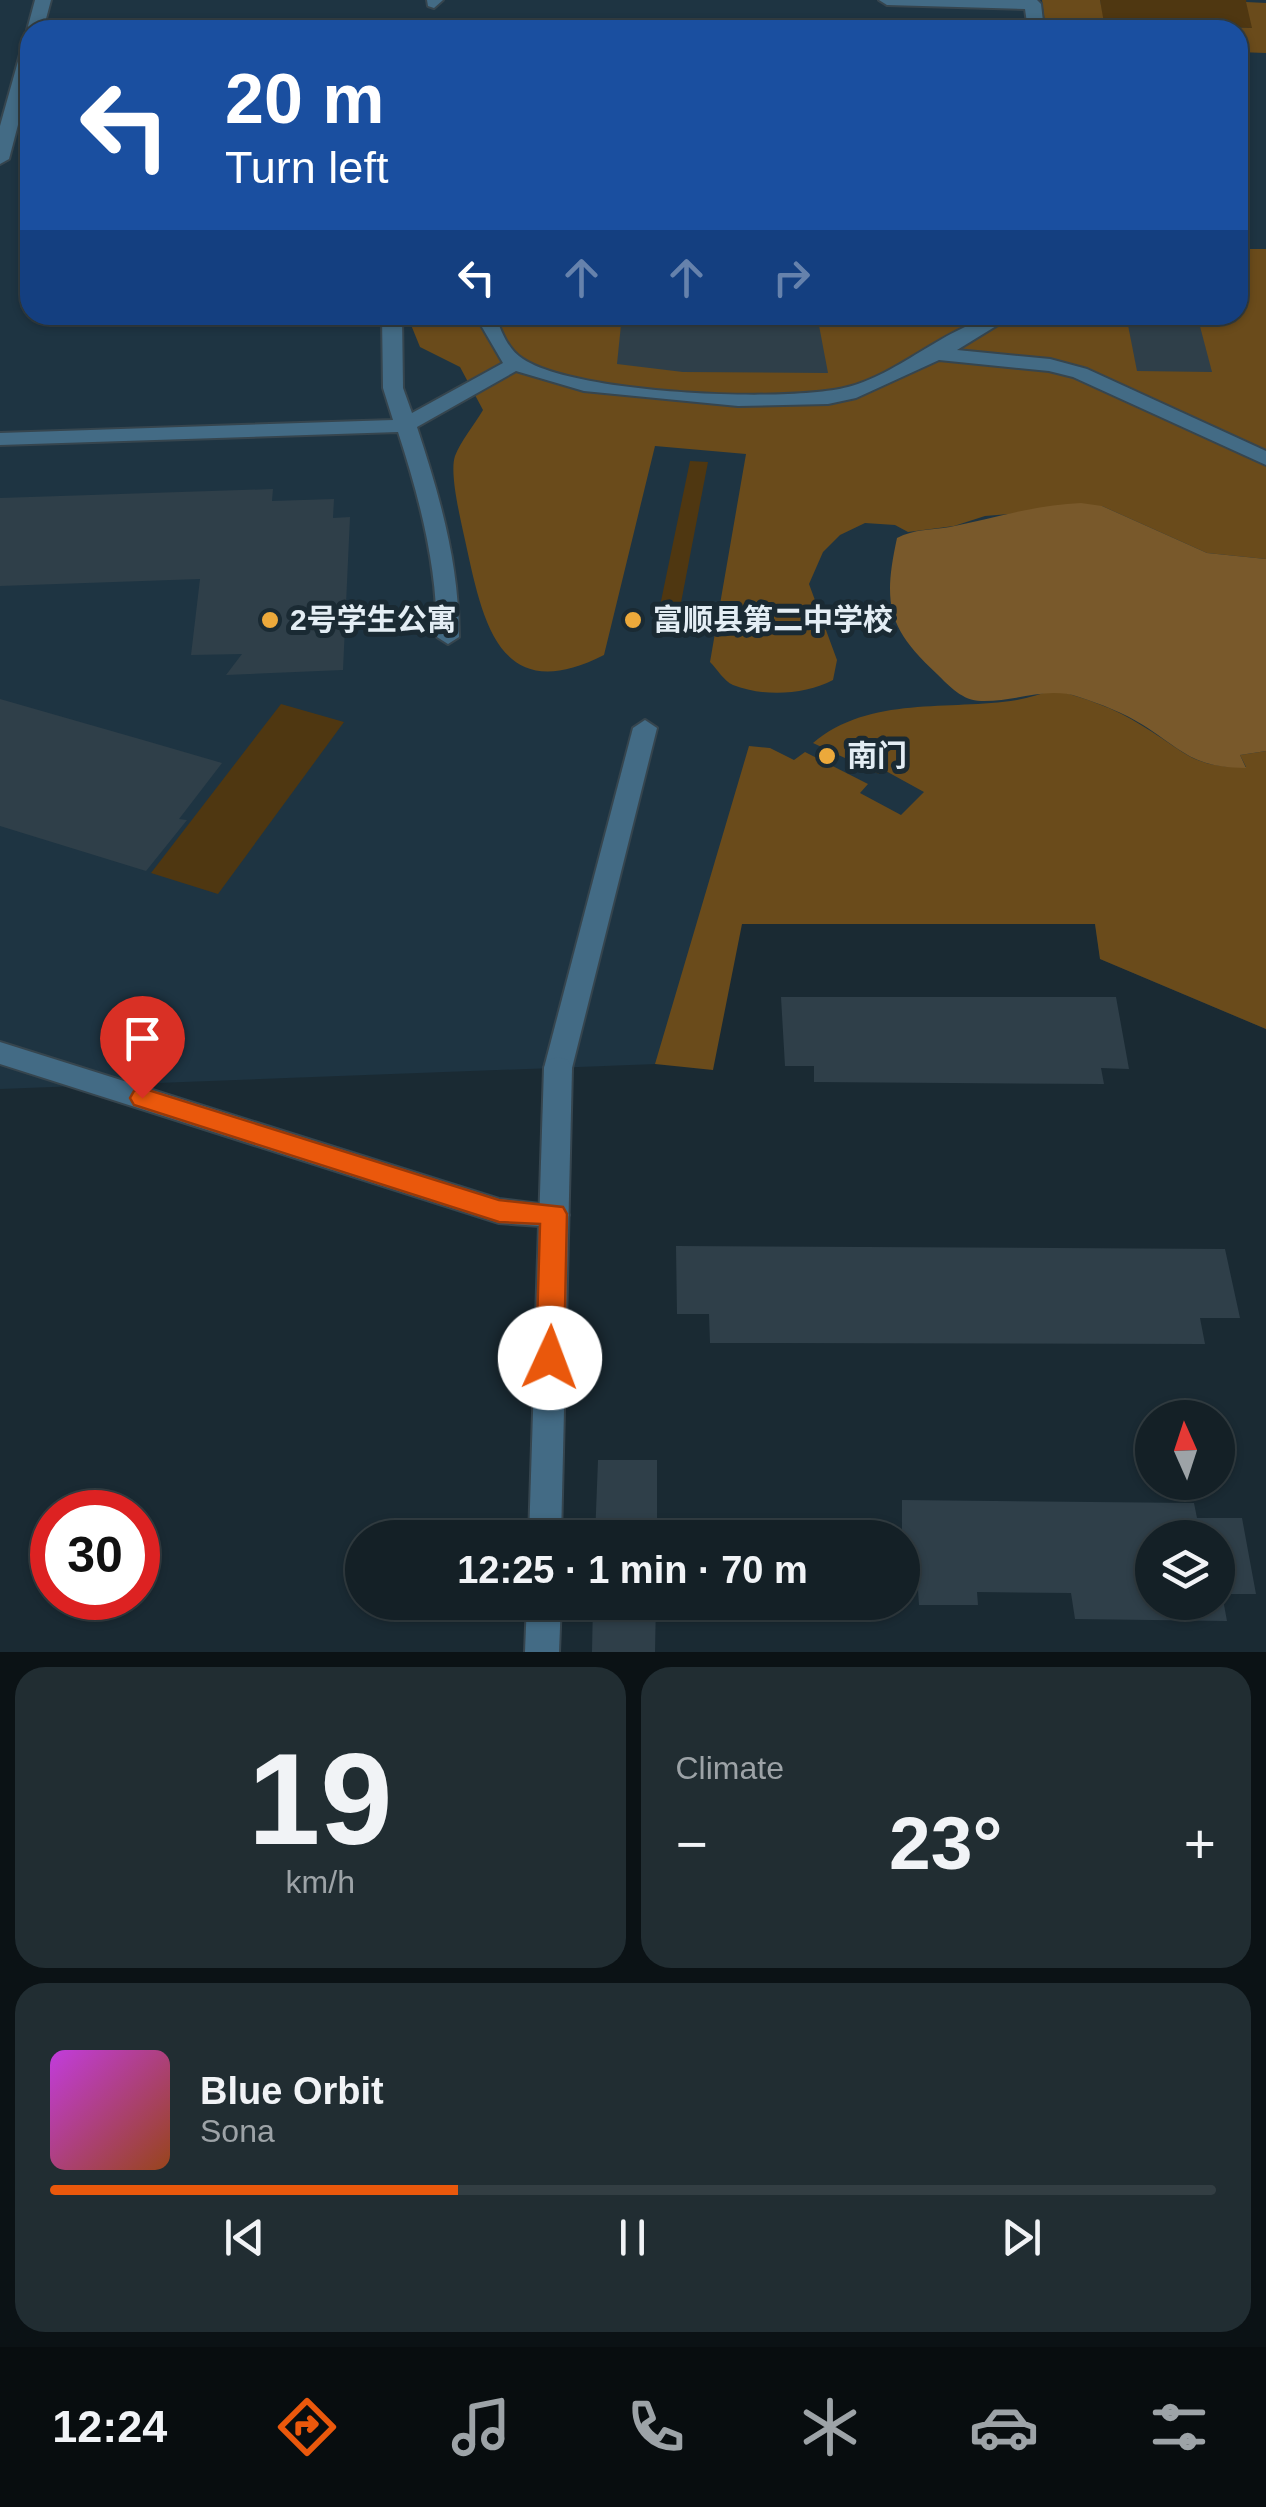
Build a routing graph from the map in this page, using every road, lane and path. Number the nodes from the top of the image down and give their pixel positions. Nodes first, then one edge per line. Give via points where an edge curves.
1 (888, 0) edge
2 (1035, 20) edge
3 (20, 84) edge
4 (0, 159) edge
5 (392, 325) edge
6 (489, 325) edge
7 (985, 325) edge
8 (932, 353) junction
9 (515, 364) junction
10 (404, 426) junction
11 (0, 440) edge
12 (1266, 460) edge
13 (448, 637) dead end
14 (645, 728) dead end
15 (0, 1053) edge
16 (554, 1214) junction
17 (546, 1520) edge
18 (543, 1620) edge
19 (542, 1652) edge

1 - 2 street via 1033,4
3 - 4 street
5 - 10 street via 393,388
6 - 9 street
7 - 8 street
8 - 9 street via 856,392 815,401 610,391
8 - 12 street via 1080,373
9 - 10 street
10 - 11 street
10 - 13 street via 440,541
14 - 16 street via 558,1068
15 - 16 street via 499,1211
16 - 17 street
18 - 19 street

